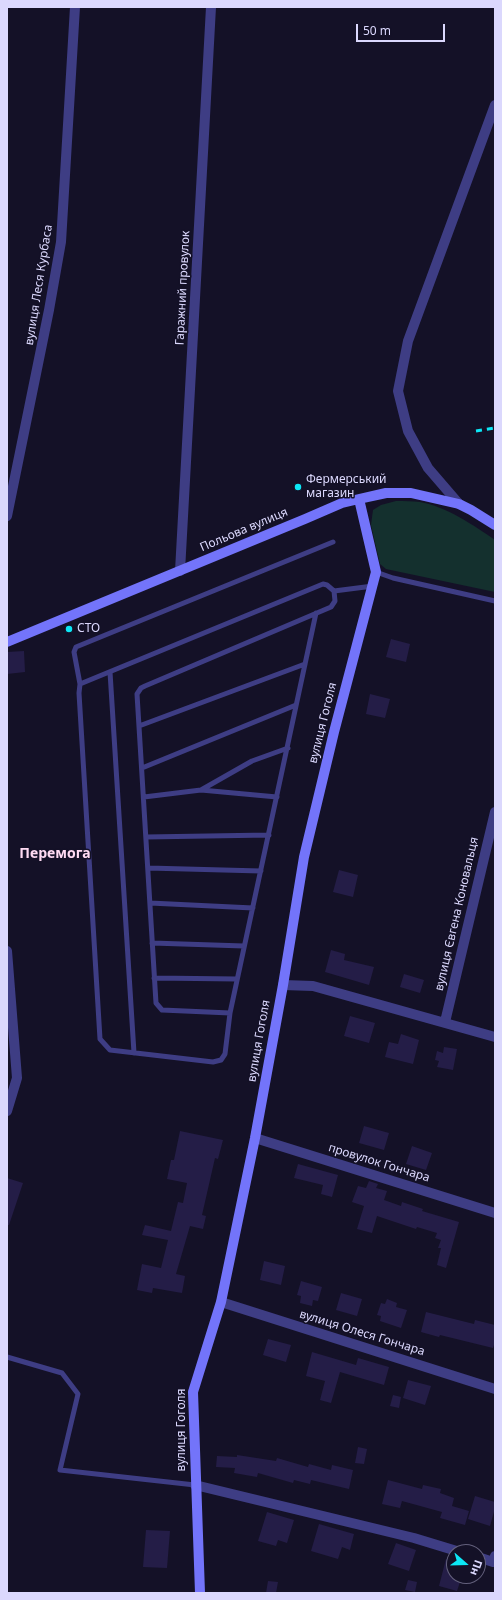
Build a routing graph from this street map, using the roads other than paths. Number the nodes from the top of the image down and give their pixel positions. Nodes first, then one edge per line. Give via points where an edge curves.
1 (75, 7) edge
2 (211, 7) edge
3 (495, 105) edge
4 (359, 499) junction
5 (459, 504) junction
6 (7, 516) edge
7 (495, 525) edge
8 (333, 542) dead end
9 (180, 571) junction
10 (376, 572) junction
11 (373, 586) junction
12 (334, 591) junction
13 (495, 601) edge
14 (316, 613) junction
15 (7, 642) edge
16 (305, 664) junction
17 (110, 672) junction
18 (80, 684) junction
19 (296, 706) junction
20 (139, 726) junction
21 (288, 748) junction
22 (142, 768) junction
23 (201, 790) junction
24 (144, 797) junction
25 (277, 797) junction
26 (495, 812) edge
27 (269, 835) junction
28 (146, 837) junction
29 (148, 868) junction
30 (261, 871) junction
31 (150, 904) junction
32 (253, 908) junction
33 (152, 943) junction
34 (244, 946) junction
35 (7, 951) edge
36 (154, 978) junction
37 (237, 979) junction
38 (283, 985) junction
39 (230, 1013) junction
40 (445, 1022) junction
41 (495, 1037) edge
42 (134, 1053) junction
43 (7, 1111) edge
44 (255, 1138) junction
45 (495, 1213) edge
46 (221, 1302) junction
47 (7, 1357) edge
48 (495, 1389) edge
49 (195, 1485) junction
50 (446, 1548) edge
51 (495, 1556) edge
52 (486, 1560) edge
53 (200, 1593) edge

1 - 6 street, вулиця Леся Курбаса via 61,242
2 - 9 street, Гаражний провулок
3 - 5 street via 408,341 398,392 408,431 428,468
4 - 5 street, Польова вулиця via 386,493 411,493
4 - 9 street, Польова вулиця via 342,503
4 - 10 street, вулиця Гоголя
5 - 7 street, Польова вулиця
8 - 18 lane via 76,647 74,652
9 - 15 street, Польова вулиця
10 - 11 street, вулиця Гоголя
10 - 13 lane
11 - 12 lane
11 - 38 street, вулиця Гоголя via 304,857
12 - 14 lane via 335,601 331,607
12 - 17 lane via 323,584
14 - 16 lane
14 - 20 lane via 141,688 137,694
16 - 19 lane
16 - 20 lane
17 - 18 lane
17 - 42 lane
18 - 42 lane via 100,1039 110,1050
19 - 21 lane
19 - 22 lane
20 - 22 lane
21 - 23 lane via 252,761
21 - 25 lane
22 - 24 lane
23 - 24 lane
23 - 25 lane
24 - 28 lane
25 - 27 lane
26 - 40 street, вулиця Євгена Коновальця
27 - 28 lane
27 - 30 lane
28 - 29 lane
29 - 30 lane
29 - 31 lane
30 - 32 lane
31 - 32 lane
31 - 33 lane
32 - 34 lane
33 - 34 lane
33 - 36 lane
34 - 37 lane
35 - 43 street via 17,1078
36 - 37 lane
36 - 39 lane via 156,1002 162,1010
37 - 39 lane
38 - 40 street via 313,986
38 - 44 street, вулиця Гоголя
39 - 42 lane via 225,1054 221,1060 213,1062
40 - 41 street
44 - 45 street, провулок Гончара
44 - 46 street, вулиця Гоголя
46 - 48 street, вулиця Олеся Гончара
46 - 49 street, вулиця Гоголя via 193,1392
47 - 49 lane via 62,1373 78,1394 60,1470
49 - 50 street
49 - 53 street, вулиця Гоголя
51 - 52 street via 493,1562

